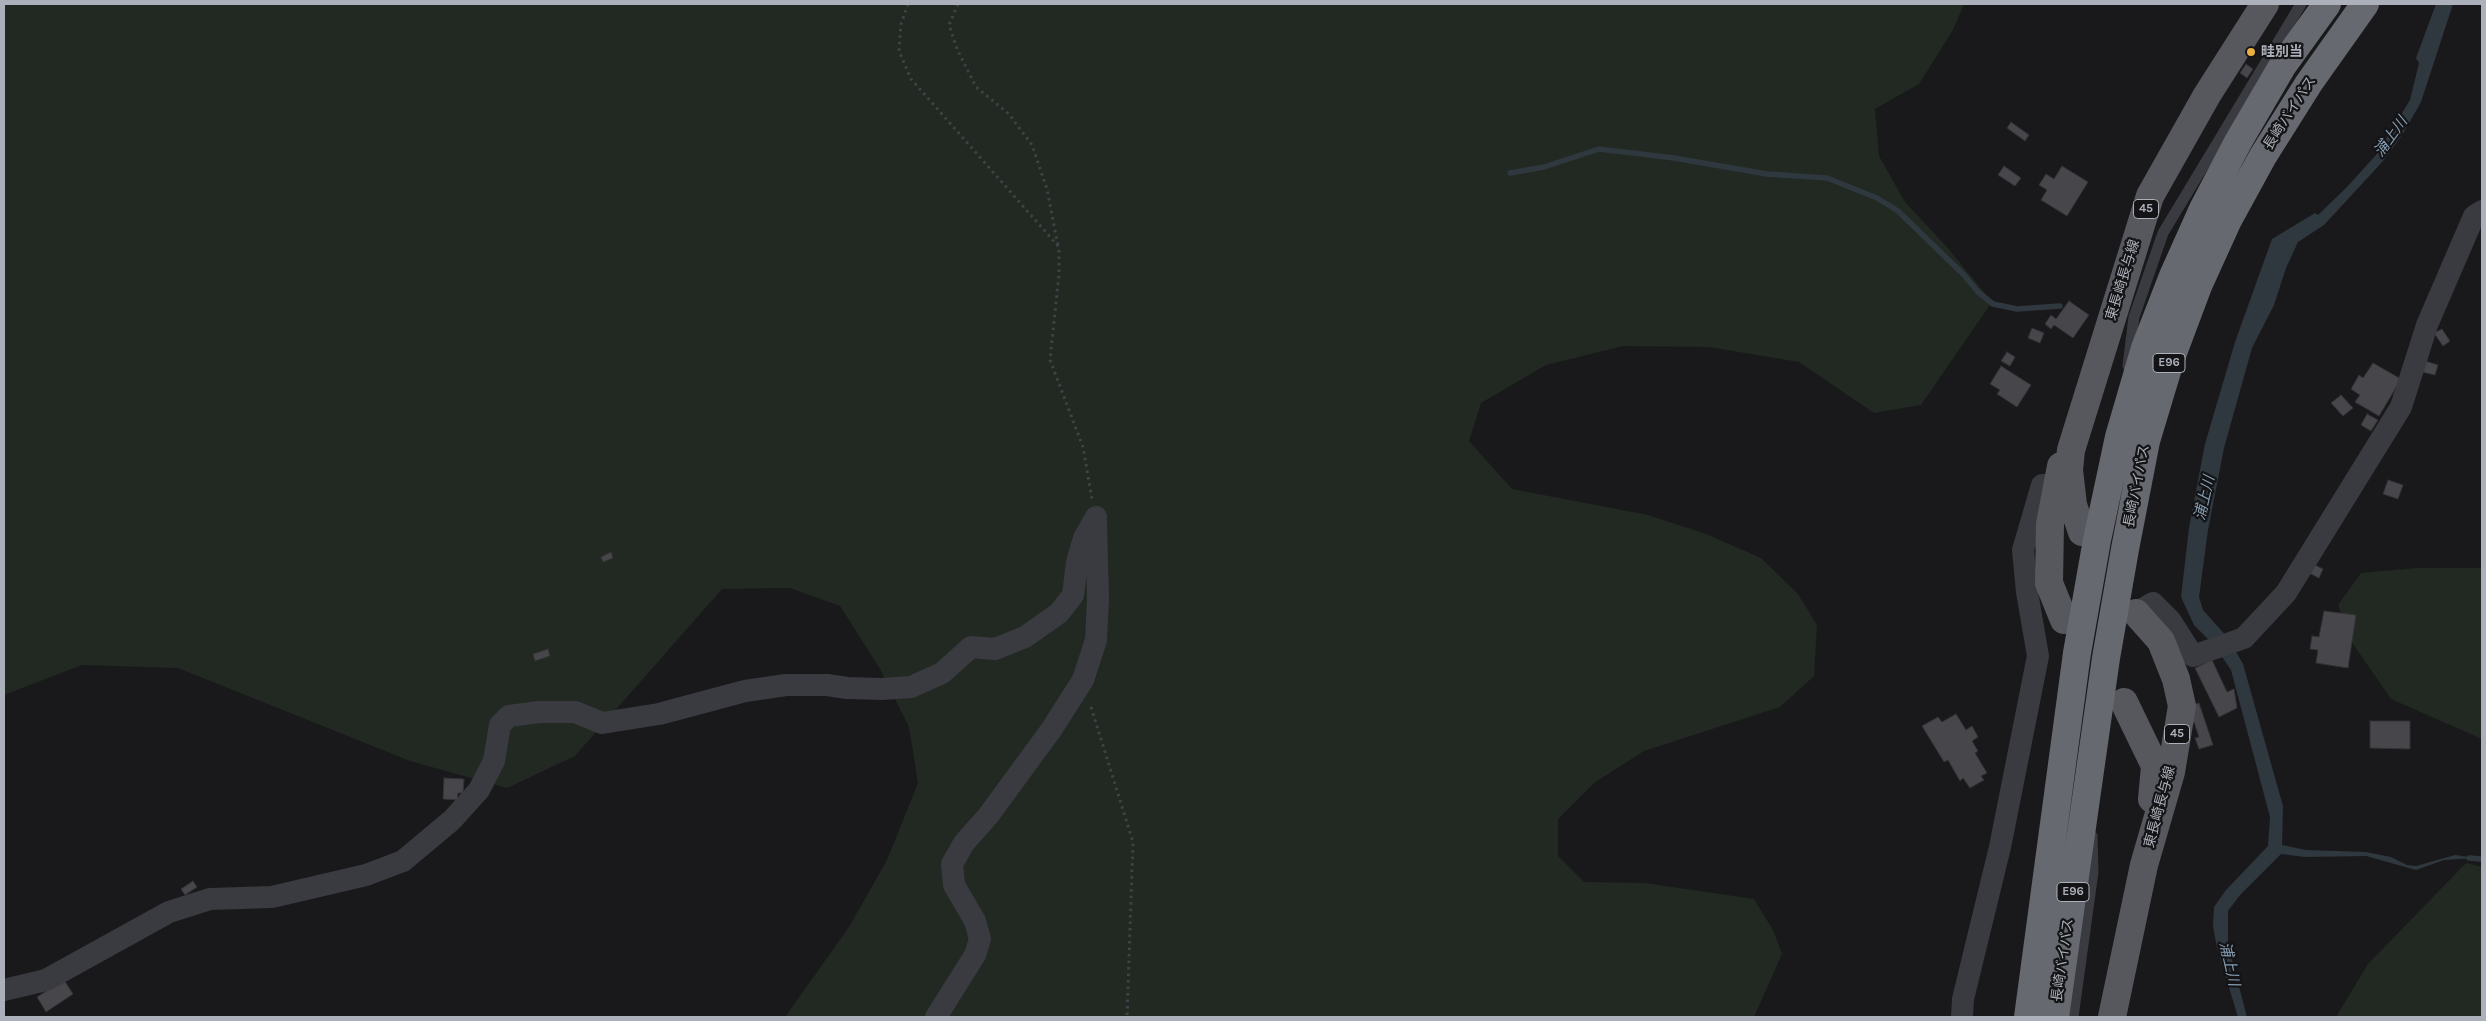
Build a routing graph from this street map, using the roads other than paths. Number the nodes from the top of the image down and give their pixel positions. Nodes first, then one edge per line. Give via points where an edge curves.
1 (2265, 4) edge
2 (2301, 4) edge
3 (2327, 4) edge
4 (2365, 4) edge
5 (2482, 211) edge
6 (2075, 435) junction
7 (2119, 437) junction
8 (2056, 485) junction
9 (2082, 532) dead end
10 (2136, 613) joint
11 (2064, 620) dead end
12 (2124, 702) dead end
13 (2091, 766) junction
14 (2144, 865) junction
15 (4, 990) edge
16 (936, 1017) edge
17 (1962, 1017) edge
18 (2028, 1017) edge
19 (2055, 1017) edge
20 (2073, 1017) edge
21 (2112, 1017) edge

1 - 6 main road, 東長崎長与線 / 45 via 2207,95 2150,196
2 - 7 lane via 2164,233 2134,317
3 - 7 highway, 長崎バイパス / E96 via 2283,65 2203,209 2145,348
4 - 13 highway, 長崎バイパス / E96 via 2263,156 2228,220 2198,286 2171,358 2146,441 2106,658
5 - 10 street via 2474,216 2426,325 2401,407 2286,593 2244,638 2192,656 2170,620 2154,603
6 - 8 main road, 東長崎長与線 / 45
6 - 9 main road, 東長崎長与線 / 45 via 2069,470 2073,504
7 - 18 highway, 長崎バイパス / E96 via 2077,653
8 - 11 main road, 東長崎長与線 / 45 via 2050,524 2049,583
8 - 17 street via 2042,484 2024,550 2027,592 2038,656 2000,847 1963,999
10 - 14 main road, 東長崎長与線 / 45 via 2161,641 2176,679 2182,706 2171,772
12 - 14 main road, 東長崎長与線 / 45 via 2155,766
13 - 19 highway, 長崎バイパス / E96
13 - 20 lane via 2093,872
14 - 21 main road, 東長崎長与線 / 45
15 - 16 street via 46,980 169,912 210,899 272,897 366,875 403,862 452,820 479,790 494,761 500,725 509,716 575,712 602,723 659,714 760,688 827,684 874,689 911,687 942,674 971,647 995,649 1025,637 1059,613 1073,595 1084,538 1096,517 1096,640 1083,680 1046,737 964,843 952,864 954,885 976,921 980,939 975,955

